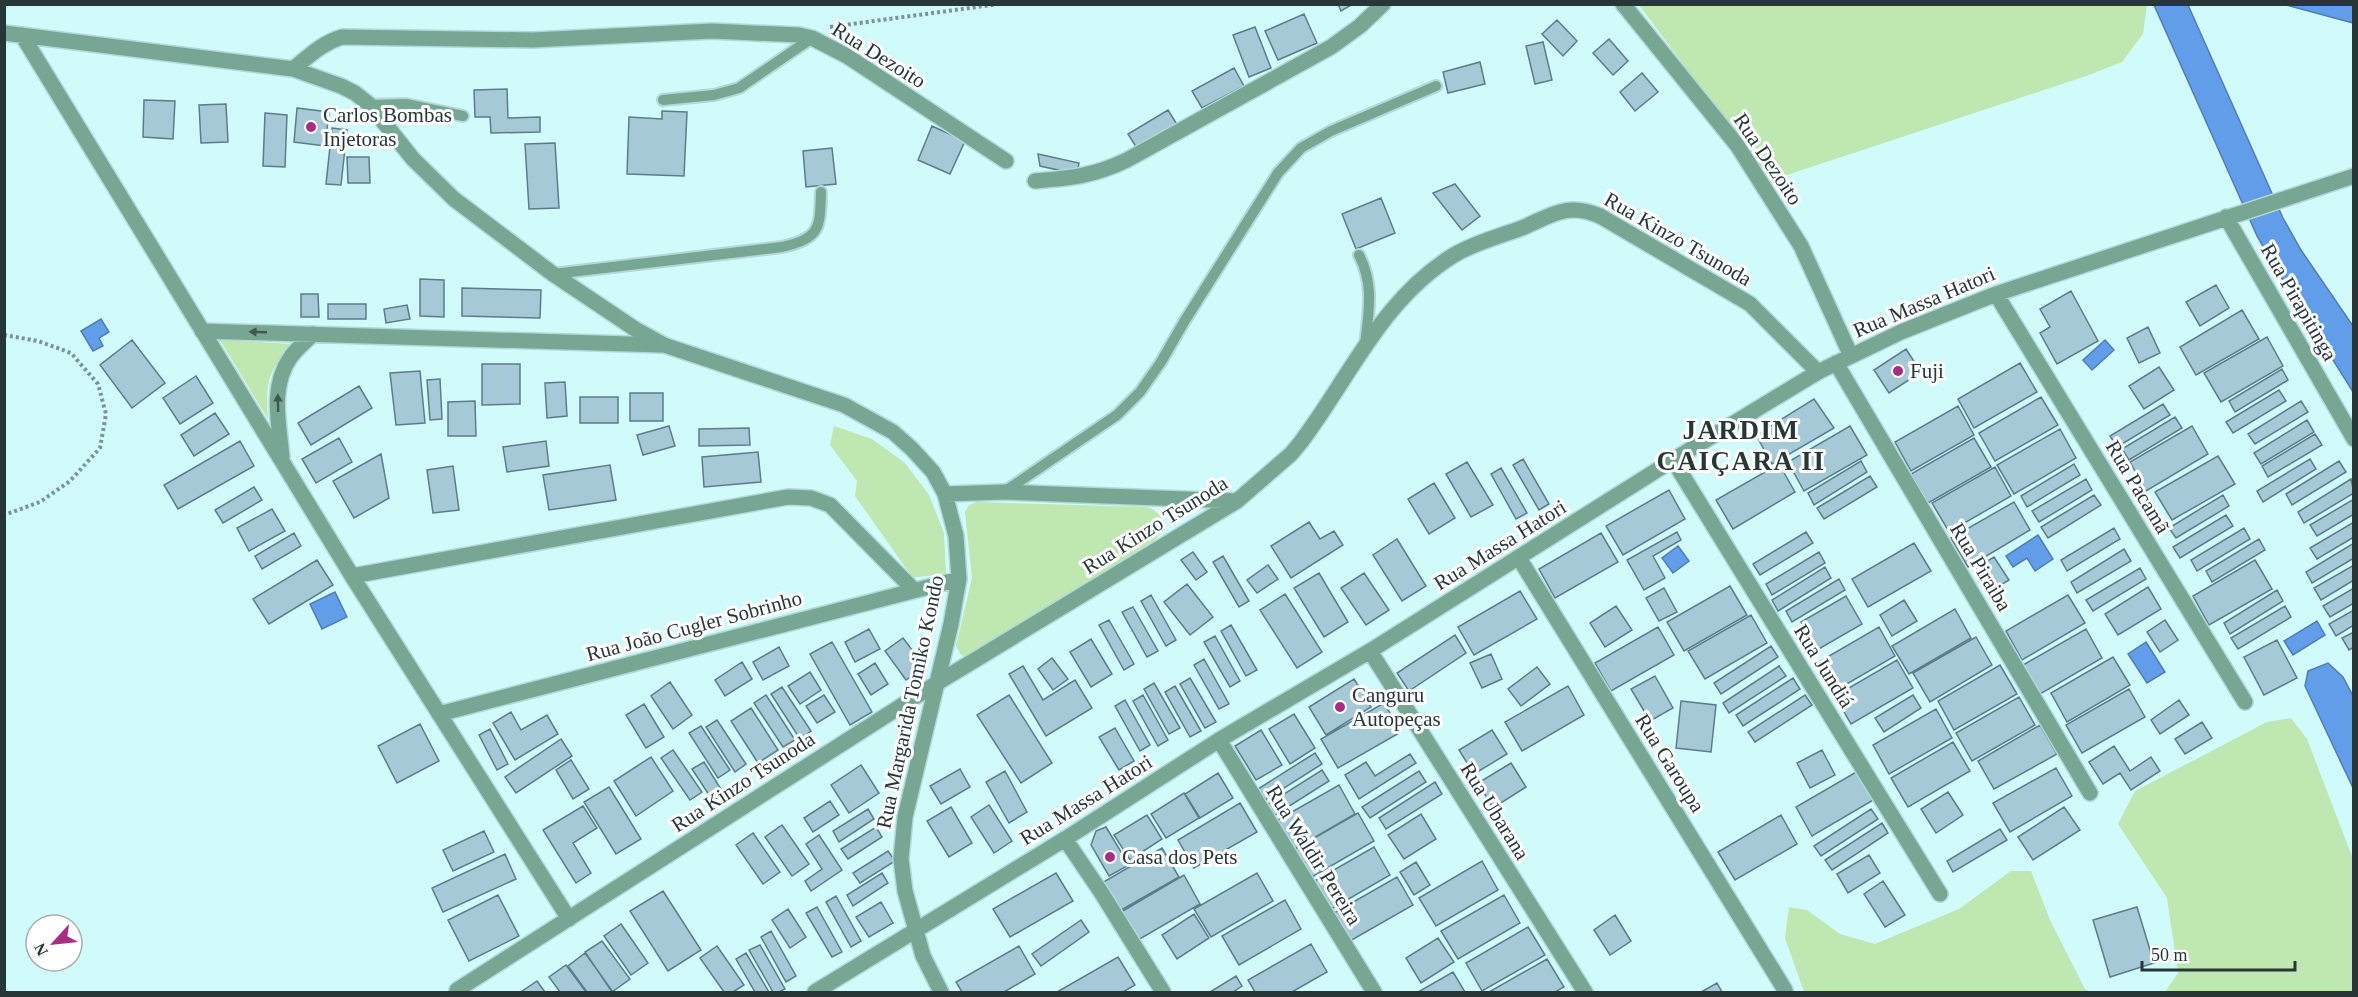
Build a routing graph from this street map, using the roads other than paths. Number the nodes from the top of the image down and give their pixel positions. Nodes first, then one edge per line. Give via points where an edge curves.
1 (1383, 4) edge
2 (1623, 4) edge
3 (4, 33) edge
4 (22, 35) junction
5 (812, 38) junction
6 (293, 69) junction
7 (1436, 86) dead end
8 (663, 100) dead end
9 (370, 105) junction
10 (463, 116) dead end
11 (1006, 161) dead end
12 (2354, 176) edge
13 (1035, 181) dead end
14 (821, 192) dead end
15 (2226, 217) junction
16 (1359, 255) dead end
17 (554, 274) junction
18 (1996, 294) junction
19 (202, 331) junction
20 (314, 334) junction
21 (664, 345) junction
22 (1365, 347) junction
23 (1851, 356) junction
24 (1836, 363) junction
25 (1818, 372) junction
26 (2354, 439) edge
27 (1673, 460) junction
28 (282, 461) junction
29 (1004, 492) junction
30 (945, 494) junction
31 (1236, 501) junction
32 (1519, 558) junction
33 (352, 576) junction
34 (959, 579) junction
35 (914, 590) junction
36 (1370, 651) junction
37 (937, 683) junction
38 (2245, 702) dead end
39 (439, 714) junction
40 (1219, 740) junction
41 (2091, 793) dead end
42 (1065, 839) junction
43 (1940, 894) dead end
44 (569, 919) junction
45 (917, 929) junction
46 (457, 990) dead end
47 (1785, 990) dead end
48 (815, 993) edge
49 (941, 993) edge
50 (1163, 993) edge
51 (1374, 993) edge
52 (1585, 993) edge

1 - 13 street via 1331,47 1127,160 1084,176
2 - 23 street, Rua Dezoito via 1737,146 1801,246
3 - 4 street, Rua Margarida Tomiko Kondo
4 - 6 street, Rua Margarida Tomiko Kondo
4 - 19 street
5 - 6 street, Rua Dezoito via 712,31 533,40 342,37 317,48
5 - 8 lane via 739,88 714,95
5 - 11 street, Rua Dezoito via 847,56
6 - 9 street, Rua Margarida Tomiko Kondo via 341,86
7 - 29 lane via 1331,130 1301,148 1278,173 1140,392 1117,415
9 - 10 lane via 406,104
9 - 17 street, Rua Margarida Tomiko Kondo via 413,159 446,192
12 - 15 street, Rua Massa Hatori
14 - 17 lane via 820,223 801,242
15 - 18 street, Rua Massa Hatori
15 - 26 street, Rua Pirapitinga
16 - 22 lane via 1370,288
17 - 21 street, Rua Margarida Tomiko Kondo
18 - 23 street, Rua Massa Hatori
18 - 38 street, Rua Pacamã
20 -> 19 street
19 - 28 street
20 - 21 street
28 -> 20 street via 278,384 290,358
21 - 30 street, Rua Margarida Tomiko Kondo via 870,417 912,449 933,472
22 - 25 street, Rua Kinzo Tsunoda via 1385,316 1443,262 1573,208 1600,216 1750,304
22 - 31 street, Rua Kinzo Tsunoda via 1291,454
23 - 24 street, Rua Massa Hatori
24 - 25 street, Rua Massa Hatori
24 - 41 street, Rua Piraiba
25 - 27 street, Rua Massa Hatori
27 - 32 street, Rua Massa Hatori
27 - 43 street, Rua Jundiá
28 - 33 street
29 - 30 street
29 - 31 street
30 - 34 street, Rua Margarida Tomiko Kondo via 956,536
31 - 37 street, Rua Kinzo Tsunoda
32 - 36 street, Rua Massa Hatori
32 - 47 street, Rua Garoupa
33 - 35 street via 801,496 830,505
33 - 39 street
34 - 35 street, Rua João Cugler Sobrinho
34 - 37 street, Rua Margarida Tomiko Kondo
35 - 39 street, Rua João Cugler Sobrinho
36 - 40 street, Rua Massa Hatori
36 - 52 street, Rua Ubarana
37 - 44 street, Rua Kinzo Tsunoda
37 - 45 street, Rua Margarida Tomiko Kondo via 905,818 901,859 905,891
39 - 44 street
40 - 42 street, Rua Massa Hatori
40 - 51 street, Rua Waldir Pereira
42 - 45 street, Rua Massa Hatori
42 - 50 street
44 - 46 street, Rua Kinzo Tsunoda
45 - 48 street, Rua Massa Hatori
45 - 49 street, Rua Margarida Tomiko Kondo via 923,956

